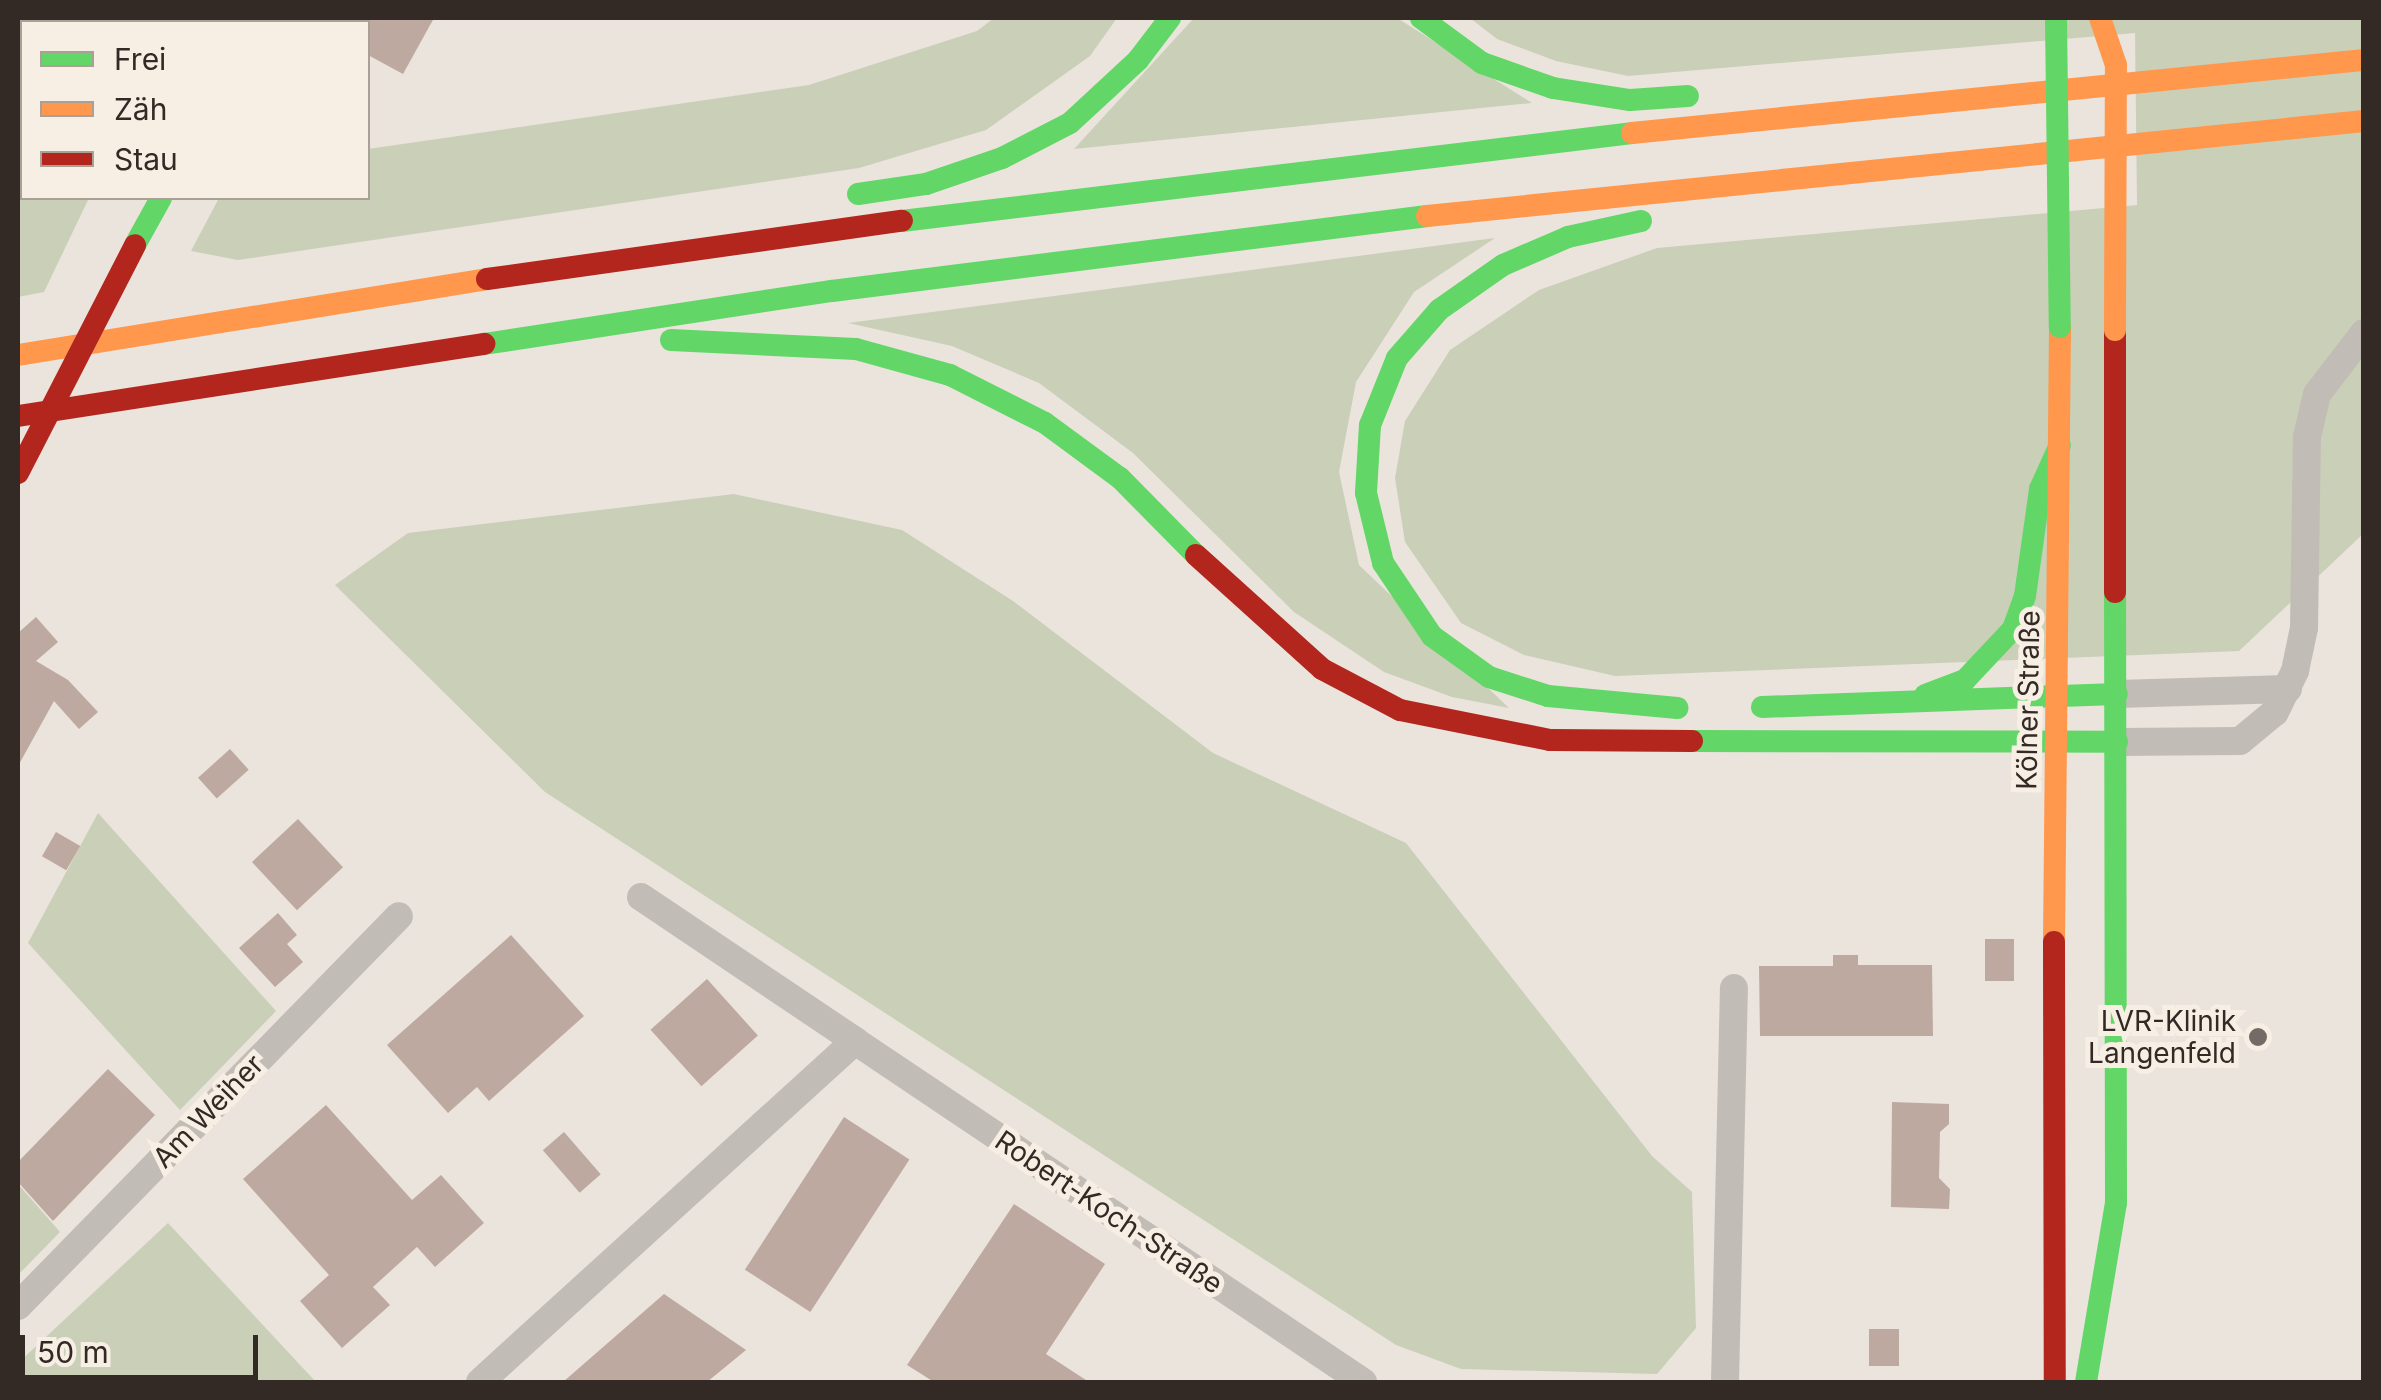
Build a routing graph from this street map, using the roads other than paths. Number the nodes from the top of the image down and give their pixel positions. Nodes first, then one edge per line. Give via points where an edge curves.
1 (1170, 18) edge
2 (1421, 18) edge
3 (2056, 18) edge
4 (2100, 18) edge
5 (2117, 18) edge
6 (2364, 60) edge
7 (2116, 65) junction
8 (1842, 110) junction
9 (2364, 121) edge
10 (1961, 158) junction
11 (1887, 194) dead end
12 (832, 198) dead end
13 (160, 200) edge
14 (1740, 210) dead end
15 (716, 220) dead end
16 (627, 256) junction
17 (2364, 332) edge
18 (496, 341) junction
19 (18, 355) edge
20 (18, 416) edge
21 (2060, 445) junction
22 (18, 473) edge
23 (2288, 689) junction
24 (2116, 694) junction
25 (2058, 695) junction
26 (1914, 700) junction
27 (1708, 708) dead end
28 (1745, 708) dead end
29 (2117, 742) junction
30 (2058, 744) junction
31 (641, 897) dead end
32 (399, 916) dead end
33 (1734, 988) dead end
34 (854, 1041) junction
35 (18, 1306) edge
36 (480, 1382) edge
37 (1363, 1382) edge
38 (1725, 1382) edge
39 (2056, 1382) edge
40 (2086, 1382) edge

1 - 12 main road via 1138,60 1070,123 1002,158 926,184
2 - 8 main road via 1482,63 1553,88 1630,100 1722,96
3 - 21 main road, Kölner Straße, bridge
4 - 7 main road
5 - 7 main road
6 - 8 main road
7 - 24 main road, bridge
8 - 16 main road via 1448,151
9 - 10 main road
10 - 11 main road via 1917,186
10 - 18 main road via 1437,215
13 - 22 main road, bridge
14 - 27 main road via 1664,216 1568,237 1503,265 1438,310 1398,358 1370,424 1366,493 1384,563 1422,622 1489,677 1548,696
15 - 16 main road
16 - 19 main road
17 - 23 street via 2317,394 2307,436 2305,616
18 - 20 main road
18 - 30 main road via 723,340 856,349 950,375 1045,422 1120,478 1262,621 1322,668 1400,710 1470,729 1550,740
21 - 25 main road, Kölner Straße
21 - 26 main road via 2040,489 2025,596 2013,628 1965,680
23 - 24 street
23 - 29 street via 2260,730 2240,741
24 - 25 main road
24 - 29 main road
25 - 26 main road
25 - 30 main road, Kölner Straße
26 - 28 main road
29 - 30 main road
29 - 40 main road via 2116,1203
30 - 39 main road, Kölner Straße via 2051,1208
31 - 34 street, Robert-Koch-Straße
32 - 35 street, Am Weiher
33 - 38 street
34 - 36 street
34 - 37 street, Robert-Koch-Straße

